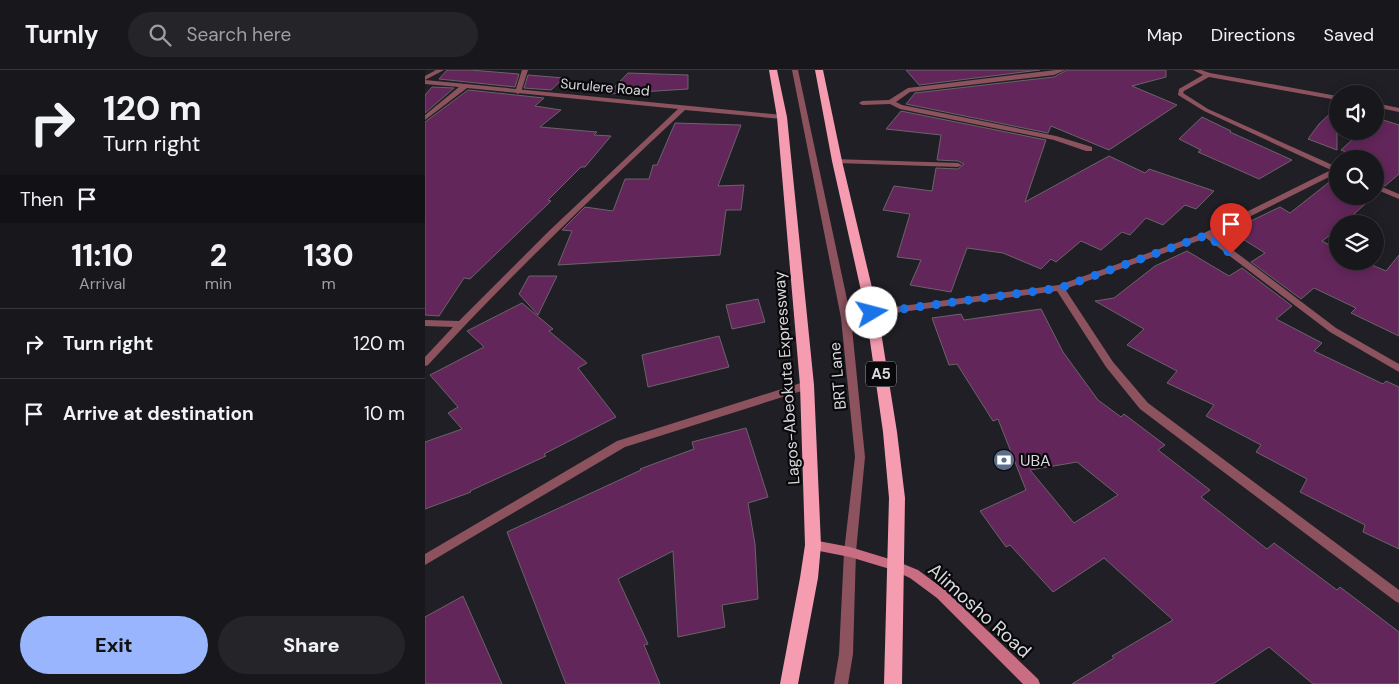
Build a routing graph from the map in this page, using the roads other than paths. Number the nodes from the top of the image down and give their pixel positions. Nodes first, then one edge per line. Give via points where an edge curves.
1 (441, 70) edge
2 (525, 70) edge
3 (773, 70) edge
4 (795, 70) edge
5 (819, 70) edge
6 (1061, 70) edge
7 (1196, 70) edge
8 (1208, 75) junction
9 (425, 80) edge
10 (465, 86) junction
11 (518, 92) junction
12 (1329, 97) edge
13 (891, 102) junction
14 (862, 103) dead end
15 (1384, 107) edge
16 (683, 108) junction
17 (1399, 110) edge
18 (783, 117) junction
19 (425, 118) edge
20 (1089, 149) dead end
21 (837, 161) junction
22 (958, 165) dead end
23 (1329, 166) edge
24 (1329, 174) edge
25 (1384, 190) edge
26 (1399, 197) edge
27 (1207, 235) junction
28 (1060, 288) junction
29 (872, 313) junction
30 (425, 323) edge
31 (461, 324) junction
32 (425, 363) edge
33 (1399, 369) edge
34 (807, 385) junction
35 (813, 545) junction
36 (850, 552) junction
37 (425, 560) edge
38 (895, 566) junction
39 (1399, 597) edge
40 (789, 684) edge
41 (841, 684) edge
42 (893, 684) edge
43 (1033, 684) edge

1 - 9 street
2 - 11 street
3 - 18 highway, Lagos-Abeokuta Expressway
4 - 36 street, BRT Lane via 847,318 860,457
5 - 21 highway, A5
6 - 13 street via 908,90
7 - 8 street
8 - 12 street
8 - 23 street via 1181,90 1180,94 1206,110
9 - 10 street, Surulere Road
10 - 11 street, Surulere Road
10 - 19 street
11 - 16 street, Surulere Road
13 - 14 street
13 - 20 street via 899,108 1056,138
15 - 17 street
16 - 18 street, Surulere Road
16 - 31 street via 590,194
18 - 34 highway, Lagos-Abeokuta Expressway
21 - 22 street
21 - 29 highway, A5
24 - 27 street
25 - 26 street
27 - 28 street
27 - 33 street via 1333,330
28 - 29 street
28 - 39 street via 1095,346 1144,406
29 - 38 highway, A5 via 896,489
30 - 31 street
31 - 32 street
34 - 35 highway, Lagos-Abeokuta Expressway
34 - 37 street via 621,444
35 - 36 main road, Alimosho Road
35 - 40 highway, Lagos-Abeokuta Expressway
36 - 38 main road, Alimosho Road
36 - 41 street, BRT Lane via 846,654
38 - 42 highway, A5
38 - 43 main road, Alimosho Road via 914,574 941,594

